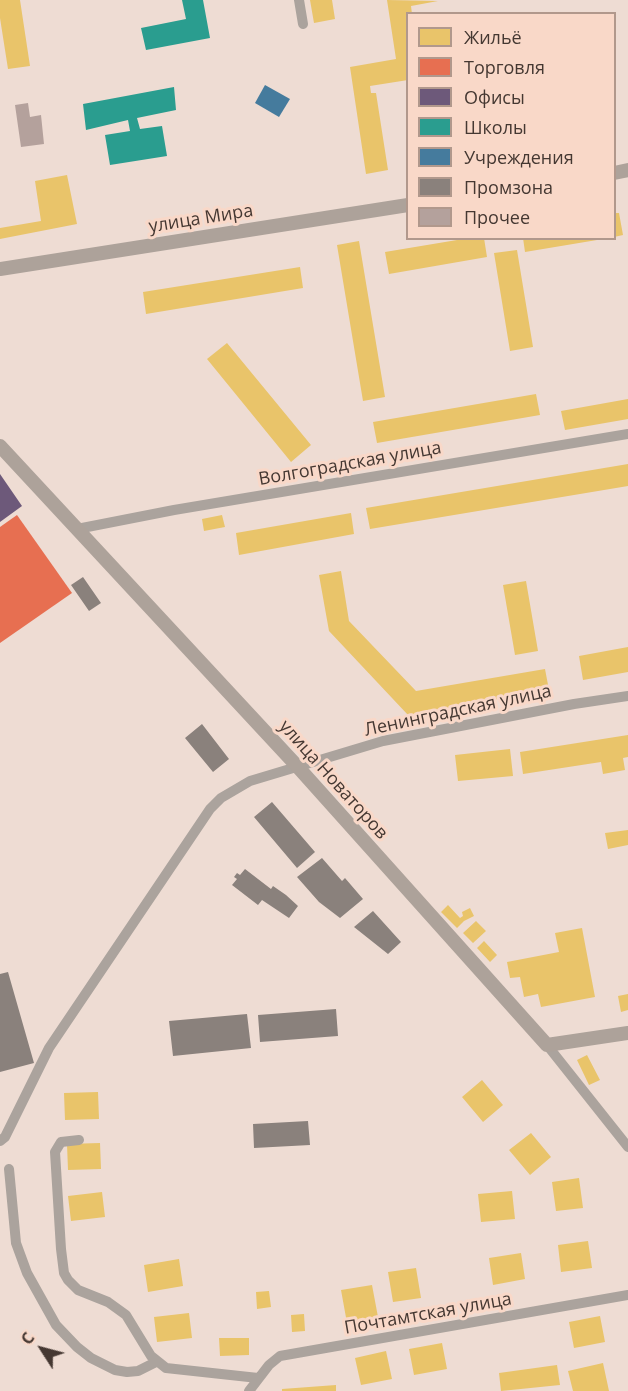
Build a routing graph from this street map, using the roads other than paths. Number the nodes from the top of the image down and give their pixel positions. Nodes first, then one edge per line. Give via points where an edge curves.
1 (299, 0) edge
2 (303, 24) dead end
3 (406, 205) edge
4 (0, 269) edge
5 (628, 434) edge
6 (0, 446) edge
7 (77, 529) junction
8 (628, 696) edge
9 (297, 766) junction
10 (628, 1033) edge
11 (547, 1045) junction
12 (79, 1140) dead end
13 (0, 1141) edge
14 (628, 1147) edge
15 (9, 1169) dead end
16 (628, 1295) edge
17 (156, 1362) junction
18 (258, 1378) junction
19 (249, 1391) edge

1 - 2 street
3 - 4 street, улица Мира
5 - 7 street, Волгоградская улица
6 - 7 street, улица Новаторов
7 - 9 street, улица Новаторов
8 - 9 street, Ленинградская улица via 383,741
9 - 11 street, улица Новаторов
9 - 13 street, Ленинградская улица via 250,781 210,809 49,1048
10 - 11 street
11 - 14 street, улица Новаторов
12 - 17 street via 61,1143 55,1152 64,1273 78,1290 108,1302 126,1315
15 - 17 street via 16,1244 56,1325 91,1358 115,1370 138,1371
16 - 18 street, Почтамтская улица via 280,1356
17 - 18 street via 166,1368
18 - 19 street, Почтамтская улица

